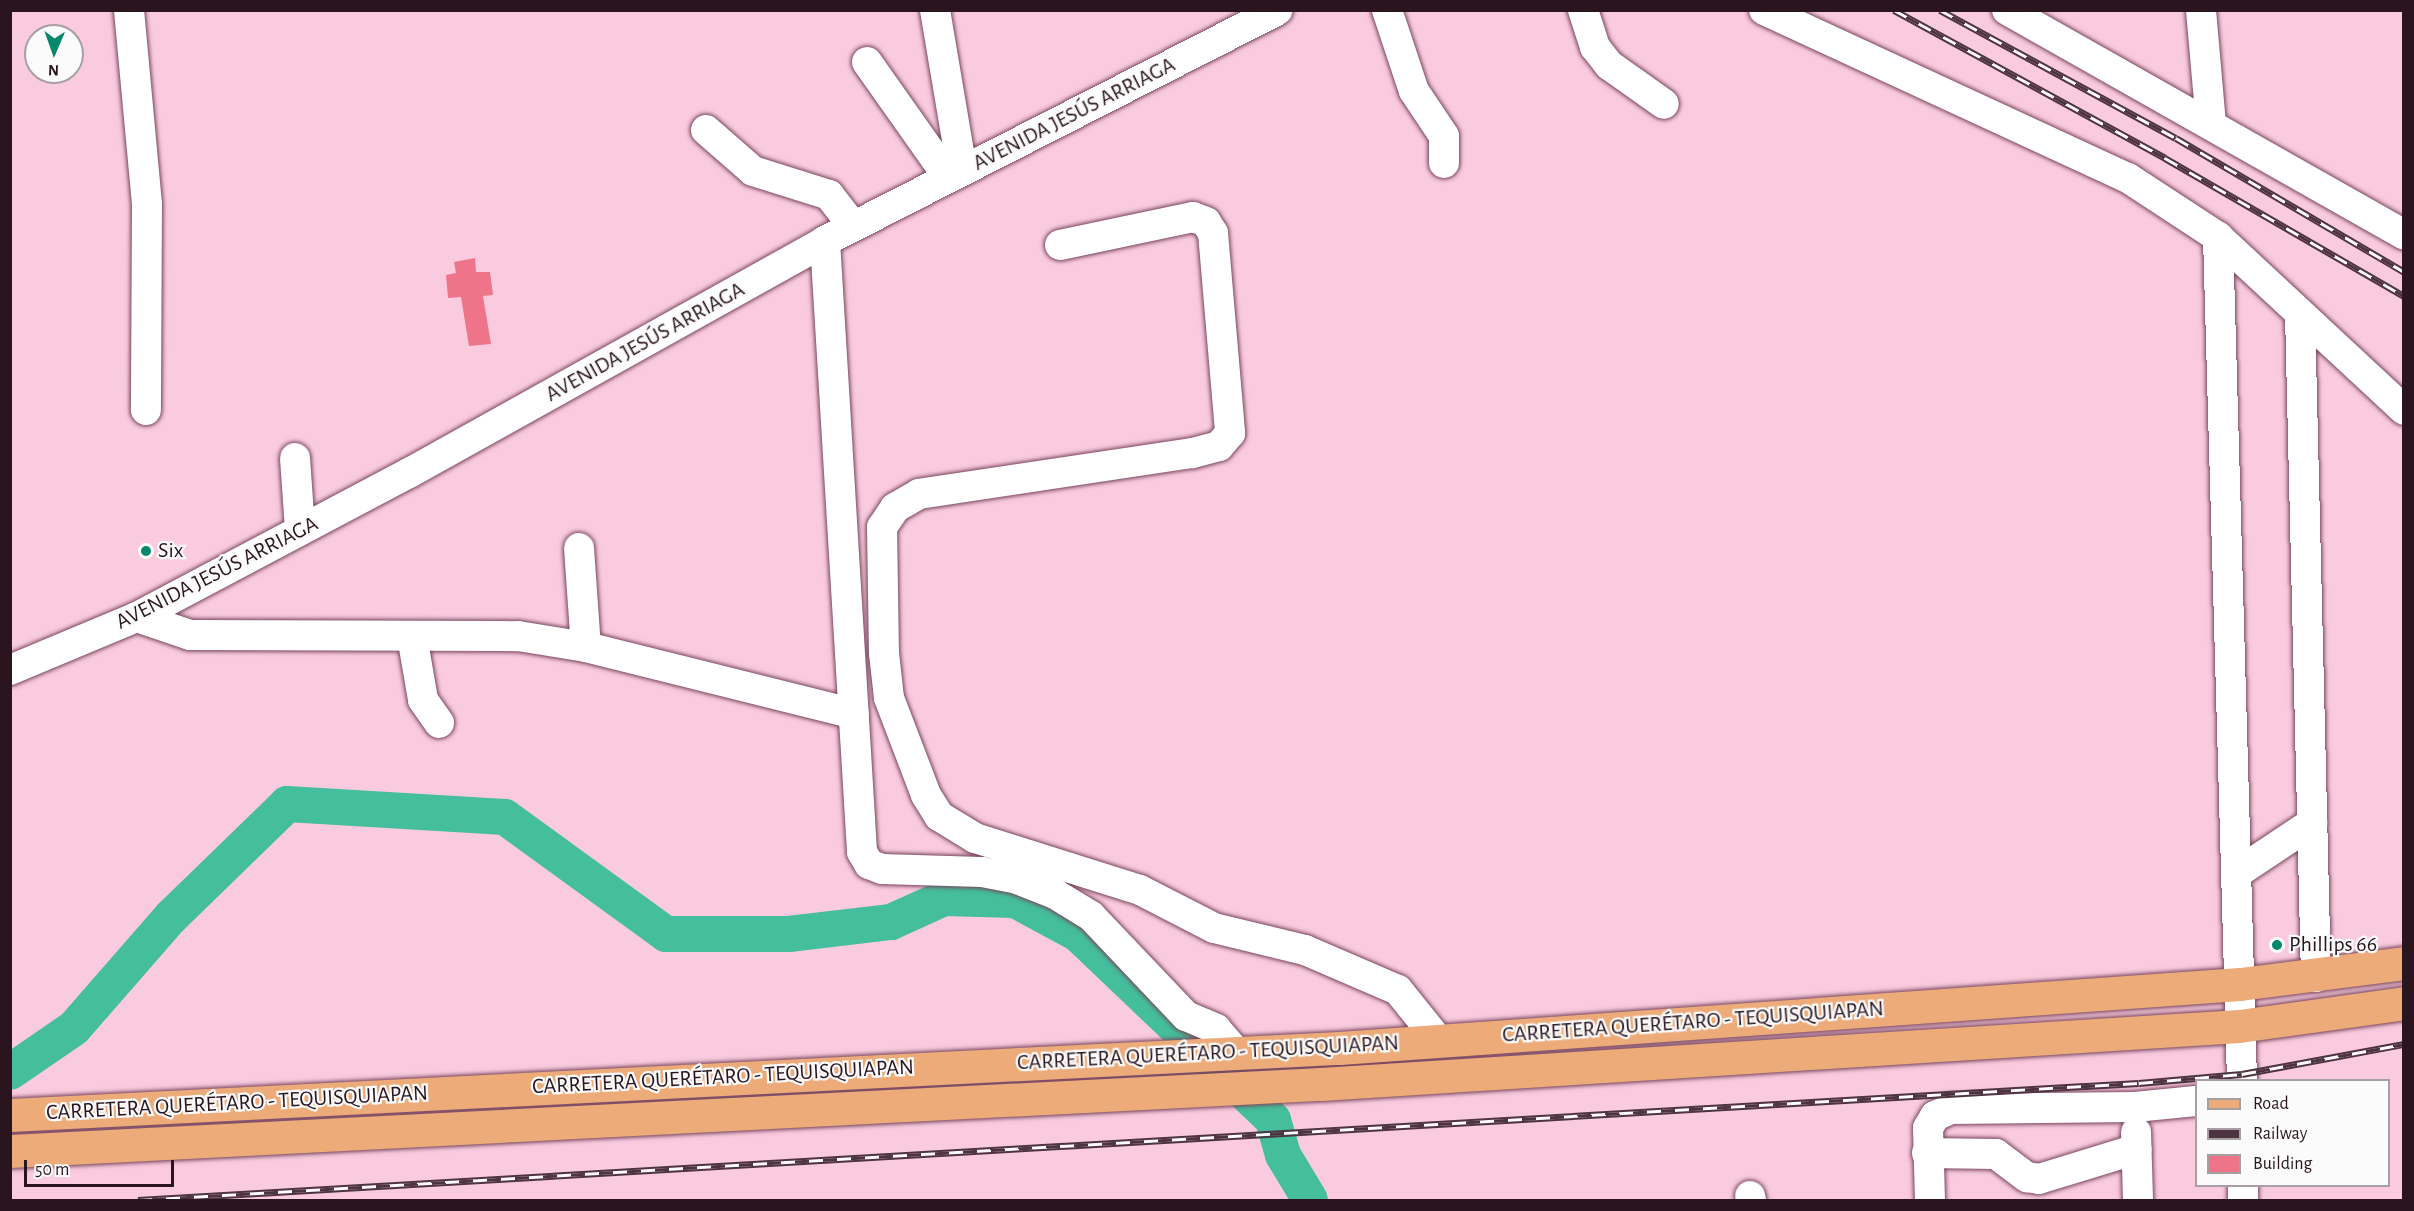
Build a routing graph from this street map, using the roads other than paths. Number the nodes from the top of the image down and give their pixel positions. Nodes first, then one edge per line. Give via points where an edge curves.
1 (129, 10) edge
2 (935, 10) edge
3 (1278, 10) edge
4 (1387, 10) edge
5 (1583, 10) edge
6 (1764, 10) edge
7 (2007, 10) edge
8 (2201, 10) edge
9 (867, 62) dead end
10 (1664, 104) dead end
11 (2211, 125) junction
12 (706, 130) dead end
13 (1444, 163) dead end
14 (955, 174) junction
15 (853, 226) junction
16 (2403, 235) edge
17 (2218, 237) junction
18 (825, 241) junction
19 (1060, 245) dead end
20 (2300, 314) junction
21 (146, 410) dead end
22 (2403, 410) edge
23 (295, 458) dead end
24 (300, 530) junction
25 (579, 548) dead end
26 (137, 617) junction
27 (412, 636) junction
28 (586, 647) junction
29 (10, 670) edge
30 (854, 714) junction
31 (439, 723) dead end
32 (2312, 823) junction
33 (2240, 871) junction
34 (2403, 963) edge
35 (2316, 977) junction
36 (2240, 984) junction
37 (2403, 1003) edge
38 (2239, 1026) junction
39 (1439, 1041) junction
40 (1231, 1051) junction
41 (2242, 1079) edge
42 (2195, 1101) edge
43 (2134, 1107) junction
44 (17, 1115) edge
45 (2137, 1149) junction
46 (10, 1151) edge
47 (1927, 1153) junction
48 (1929, 1200) edge
49 (2138, 1200) edge

1 - 21 street via 147,204
2 - 14 street
3 - 14 street, AVENIDA JESÚS ARRIAGA
4 - 13 street via 1414,91 1444,136
5 - 10 street via 1595,47 1609,65
6 - 17 street via 2128,178
7 - 11 street
8 - 11 street
9 - 14 street
11 - 16 street
12 - 15 street via 753,171 829,195
14 - 15 street, AVENIDA JESÚS ARRIAGA
15 - 18 street, AVENIDA JESÚS ARRIAGA
17 - 20 street
17 - 33 street
18 - 24 street, AVENIDA JESÚS ARRIAGA
18 - 30 street
19 - 39 street via 1193,217 1206,222 1213,233 1230,433 1219,446 1192,453 919,494 895,508 882,527 885,664 889,698 926,795 939,816 975,838 1140,890 1214,928 1305,950 1398,990
20 - 22 street
20 - 32 street
23 - 24 street
24 - 26 street, AVENIDA JESÚS ARRIAGA
25 - 28 street
26 - 27 street via 190,635
26 - 29 street, AVENIDA JESÚS ARRIAGA
27 - 28 street via 518,636
27 - 31 street via 423,700
28 - 30 street
30 - 40 street via 862,852 869,864 882,869 982,872 1017,879 1055,894 1091,916 1186,1016 1216,1029
32 - 33 street
32 - 35 street
33 - 36 street
34 - 35 main road, CARRETERA QUERÉTARO - TEQUISQUIAPAN
35 - 36 main road, CARRETERA QUERÉTARO - TEQUISQUIAPAN
36 - 38 street
36 - 39 main road, CARRETERA QUERÉTARO - TEQUISQUIAPAN
37 - 38 main road, CARRETERA QUERÉTARO - TEQUISQUIAPAN
38 - 41 street
38 - 46 main road, CARRETERA QUERÉTARO - TEQUISQUIAPAN via 1245,1088
39 - 40 main road, CARRETERA QUERÉTARO - TEQUISQUIAPAN
40 - 44 main road, CARRETERA QUERÉTARO - TEQUISQUIAPAN
42 - 43 street
43 - 45 street
43 - 47 street via 1951,1109 1935,1116 1928,1128
45 - 47 street via 2039,1179 2027,1177 1996,1154
45 - 49 street
47 - 48 street

